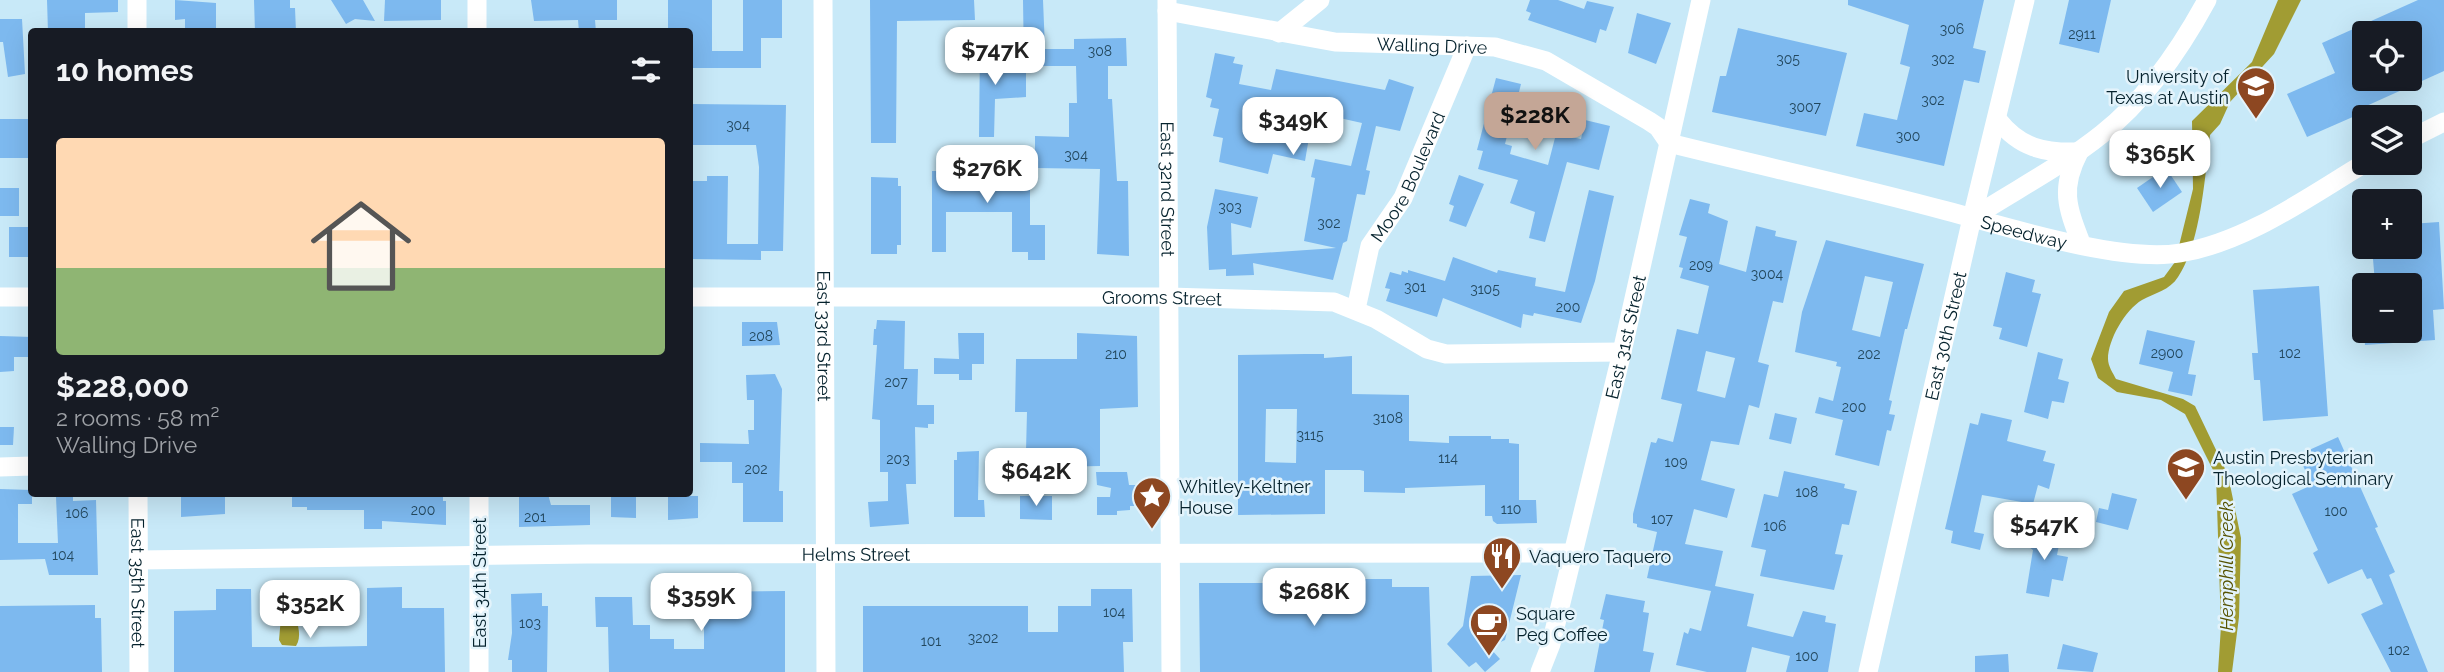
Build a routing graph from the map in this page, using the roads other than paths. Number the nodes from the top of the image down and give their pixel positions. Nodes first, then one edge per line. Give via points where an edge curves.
1 (136, 0) edge
2 (477, 0) edge
3 (823, 0) edge
4 (1320, 0) edge
5 (1701, 0) edge
6 (2025, 0) edge
7 (2207, 0) edge
8 (1167, 6) edge
9 (137, 28) edge
10 (477, 28) edge
11 (1279, 33) junction
12 (1467, 46) junction
13 (1997, 120) junction
14 (2444, 122) edge
15 (2422, 133) edge
16 (1669, 143) junction
17 (2079, 152) junction
18 (2352, 171) edge
19 (1972, 218) junction
20 (2081, 243) junction
21 (0, 297) edge
22 (28, 297) edge
23 (693, 297) edge
24 (823, 297) junction
25 (1169, 297) junction
26 (1356, 309) junction
27 (1622, 352) junction
28 (28, 466) edge
29 (0, 467) edge
30 (138, 497) edge
31 (479, 497) edge
32 (1170, 553) junction
33 (1573, 553) junction
34 (824, 554) junction
35 (479, 556) junction
36 (138, 560) junction
37 (139, 672) edge
38 (479, 672) edge
39 (826, 672) edge
40 (1171, 672) edge
41 (1541, 672) edge
42 (1868, 672) edge

1 - 9 street
2 - 10 street
3 - 24 street, East 33rd Street
4 - 11 street
5 - 16 street, East 31st Street
6 - 13 street, East 30th Street
7 - 17 street via 2139,98
8 - 11 street, Walling Drive
8 - 25 street, East 32nd Street
11 - 12 street, Walling Drive via 1335,42
12 - 16 street, Walling Drive via 1495,47 1546,61 1658,127
12 - 26 street, Moore Boulevard via 1403,198 1370,246
13 - 17 street via 2027,146 2049,153
13 - 19 street, East 30th Street
14 - 15 street
16 - 19 street, Speedway
16 - 27 street, East 31st Street
17 - 19 street
17 - 20 street via 2069,172 2067,205
18 - 20 street, Speedway via 2269,220 2200,249 2145,255
19 - 20 street, Speedway
19 - 42 street, East 30th Street
21 - 22 street
23 - 24 street, Grooms Street
24 - 25 street, Grooms Street
24 - 34 street, East 33rd Street
25 - 26 street, Grooms Street via 1334,302
25 - 32 street, East 32nd Street
26 - 27 street, Grooms Street via 1427,349 1446,354
27 - 33 street, East 31st Street
28 - 29 street
30 - 36 street, East 35th Street
31 - 35 street, East 34th Street
32 - 33 street, Helms Street
32 - 34 street, Helms Street
32 - 40 street, East 32nd Street
33 - 41 street, East 31st Street
34 - 35 street, Helms Street
34 - 39 street, East 33rd Street
35 - 36 street, Helms Street
35 - 38 street, East 34th Street
36 - 37 street, East 35th Street

